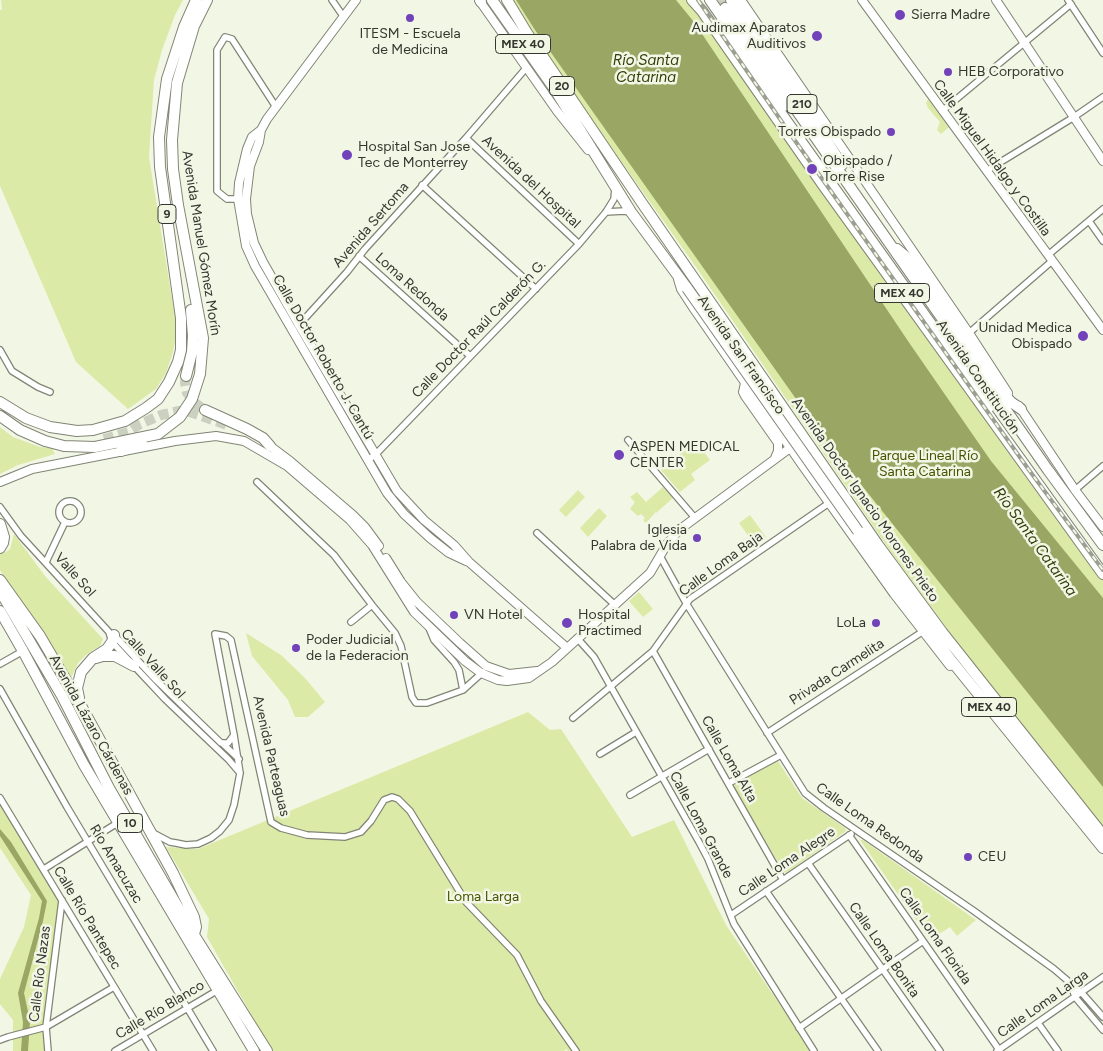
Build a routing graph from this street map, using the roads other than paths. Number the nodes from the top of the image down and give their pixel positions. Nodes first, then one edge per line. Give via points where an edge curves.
1 (196, 0) edge
2 (207, 0) edge
3 (332, 0) edge
4 (356, 0) edge
5 (492, 0) edge
6 (692, 0) edge
7 (705, 0) edge
8 (710, 0) edge
9 (741, 0) edge
10 (862, 0) edge
11 (996, 0) edge
12 (480, 1) edge
13 (507, 2) edge
14 (1069, 2) edge
15 (728, 4) edge
16 (343, 16) junction
17 (1025, 43) junction
18 (1103, 53) edge
19 (527, 67) junction
20 (554, 88) junction
21 (1103, 97) edge
22 (276, 107) junction
23 (942, 111) junction
24 (1074, 117) junction
25 (261, 130) junction
26 (466, 138) junction
27 (1103, 161) edge
28 (602, 167) junction
29 (620, 169) junction
30 (837, 170) junction
31 (986, 171) junction
32 (422, 185) junction
33 (615, 188) junction
34 (238, 199) junction
35 (1103, 209) edge
36 (606, 212) junction
37 (631, 212) junction
38 (867, 212) junction
39 (1089, 222) junction
40 (1103, 241) edge
41 (579, 244) junction
42 (891, 246) junction
43 (359, 256) junction
44 (1050, 258) junction
45 (188, 261) junction
46 (677, 275) junction
47 (536, 289) junction
48 (1102, 325) edge
49 (296, 328) junction
50 (969, 333) junction
51 (0, 350) edge
52 (470, 356) junction
53 (186, 376) tunnel mouth
54 (745, 383) junction
55 (50, 392) dead end
56 (3, 409) edge
57 (1021, 409) junction
58 (205, 410) tunnel mouth
59 (227, 425) tunnel mouth
60 (158, 434) junction
61 (104, 439) tunnel mouth
62 (628, 440) dead end
63 (270, 446) junction
64 (790, 448) junction
65 (121, 451) junction
66 (376, 454) junction
67 (775, 458) junction
68 (368, 460) junction
69 (802, 464) junction
70 (1103, 466) edge
71 (3, 480) edge
72 (257, 482) dead end
73 (0, 486) edge
74 (1075, 490) junction
75 (843, 495) junction
76 (829, 503) junction
77 (0, 507) edge
78 (695, 518) junction
79 (0, 520) edge
80 (65, 522) dead end
81 (0, 524) edge
82 (1103, 527) edge
83 (537, 533) dead end
84 (21, 536) junction
85 (1103, 545) edge
86 (0, 548) edge
87 (660, 556) junction
88 (46, 562) junction
89 (469, 562) junction
90 (1103, 566) edge
91 (1103, 574) edge
92 (0, 580) edge
93 (0, 591) edge
94 (686, 602) junction
95 (372, 605) junction
96 (614, 605) junction
97 (0, 611) edge
98 (430, 615) junction
99 (352, 622) dead end
100 (426, 625) junction
101 (922, 632) junction
102 (112, 636) junction
103 (577, 638) junction
104 (566, 647) junction
105 (24, 651) junction
106 (653, 651) junction
107 (93, 658) junction
108 (0, 664) edge
109 (134, 666) junction
110 (488, 666) junction
111 (539, 671) junction
112 (481, 673) junction
113 (610, 686) junction
114 (0, 689) edge
115 (463, 690) junction
116 (984, 701) junction
117 (80, 704) junction
118 (573, 718) dead end
119 (636, 732) junction
120 (767, 733) junction
121 (234, 734) junction
122 (221, 742) junction
123 (709, 749) junction
124 (600, 754) dead end
125 (781, 755) junction
126 (238, 759) junction
127 (240, 773) junction
128 (661, 776) junction
129 (729, 783) junction
130 (630, 795) dead end
131 (0, 798) edge
132 (118, 822) junction
133 (856, 830) junction
134 (150, 831) junction
135 (849, 835) junction
136 (1103, 835) edge
137 (88, 841) junction
138 (1103, 848) edge
139 (808, 863) junction
140 (44, 869) junction
141 (783, 880) junction
142 (766, 891) junction
143 (62, 900) junction
144 (731, 915) junction
145 (194, 935) junction
146 (923, 941) junction
147 (882, 970) junction
148 (1103, 978) edge
149 (1072, 984) junction
150 (114, 988) junction
151 (218, 990) junction
152 (1081, 992) junction
153 (1075, 997) junction
154 (841, 998) junction
155 (187, 1008) junction
156 (1103, 1017) edge
157 (1038, 1023) junction
158 (46, 1027) junction
159 (799, 1028) junction
160 (1103, 1030) edge
161 (143, 1034) junction
162 (0, 1040) edge
163 (999, 1050) edge
164 (48, 1051) edge
165 (115, 1051) edge
166 (153, 1051) edge
167 (213, 1051) edge
168 (254, 1051) edge
169 (266, 1051) edge
170 (576, 1051) edge
171 (814, 1051) edge
172 (878, 1051) edge
173 (940, 1051) edge
174 (1058, 1051) edge

1 - 56 highway, Avenida Manuel Gómez Morín / 9 via 167,79 159,137 160,167 181,318 181,350 169,382 158,399 146,408 125,421 93,430 50,427
2 - 45 highway, Avenida Manuel Gómez Morín / 9 via 184,56 173,108 173,169
3 - 16 street
4 - 16 street, Calle Doctor Roberto J. Cantú
5 - 20 highway, MEX 40
6 - 91 highway, Avenida Constitución / MEX 40
7 - 90 main road, Avenida Constitución via 758,80
8 - 30 highway via 817,150
9 - 50 street, Avenida Constitución
10 - 23 street, Calle Miguel Hidalgo y Costilla
11 - 17 street
12 - 19 street, 20
13 - 29 highway, Avenida Doctor Ignacio Morones Prieto / 20
14 - 17 street
14 - 18 street
15 - 30 highway, Avenida Constitución / MEX 40
15 - 38 highway, 210 via 818,128 860,195
16 - 22 street, Calle Doctor Roberto J. Cantú
17 - 23 street
17 - 24 street
19 - 26 street, Avenida Sertoma
19 - 28 street, 20 via 567,125
20 - 28 highway, Avenida Doctor Ignacio Morones Prieto
20 - 29 highway, Avenida Doctor Ignacio Morones Prieto / MEX 40
21 - 24 street
22 - 25 street, Calle Doctor Roberto J. Cantú
22 - 34 street via 232,39 225,37 217,50 217,191 227,199
23 - 31 street, Calle Miguel Hidalgo y Costilla
24 - 27 street
24 - 31 street
25 - 34 street, Calle Doctor Roberto J. Cantú via 252,137 246,149
25 - 49 street, Calle Doctor Roberto J. Cantú via 247,184 247,214 254,242
26 - 32 street, Avenida Sertoma
26 - 41 street, Avenida del Hospital
28 - 33 highway, Avenida Doctor Ignacio Morones Prieto / MEX 40
29 - 75 highway, Avenida Doctor Ignacio Morones Prieto / MEX 40
30 - 38 highway, Avenida Constitución / MEX 40
31 - 44 street, Calle Miguel Hidalgo y Costilla
32 - 43 street, Avenida Sertoma
32 - 47 street
33 - 36 street, Calle Doctor Raúl Calderón G. via 614,199
33 - 37 highway, Avenida Doctor Ignacio Morones Prieto / MEX 40
34 - 49 street, Calle Doctor Roberto J. Cantú via 246,246 255,266
35 - 39 street
36 - 37 street
36 - 41 street, Calle Doctor Raúl Calderón G.
37 - 46 highway, Avenida Doctor Ignacio Morones Prieto / MEX 40
38 - 42 highway, Avenida Constitución / MEX 40
39 - 40 street
39 - 44 street
41 - 47 street, Calle Doctor Raúl Calderón G.
42 - 57 highway via 916,265 1002,392
42 - 85 highway, Avenida Constitución / MEX 40
43 - 49 street, Avenida Sertoma
43 - 52 street, Loma Redonda
44 - 48 street, Calle Miguel Hidalgo y Costilla
44 - 50 street
45 - 53 highway via 193,336
45 - 60 highway, Avenida Manuel Gómez Morín / 9 via 203,338 200,374 192,399 180,417
46 - 54 street, Avenida San Francisco via 686,297
46 - 116 highway, Avenida Doctor Ignacio Morones Prieto / MEX 40, bridge via 925,626
47 - 52 street, Calle Doctor Raúl Calderón G.
49 - 66 street, Calle Doctor Roberto J. Cantú
49 - 68 street, Calle Doctor Roberto J. Cantú
50 - 57 street, Avenida Constitución
51 - 55 street via 12,371
52 - 66 street, Calle Doctor Raúl Calderón G.
54 - 64 street, Avenida San Francisco
54 - 67 street via 743,392 778,443
56 - 60 highway, Avenida Manuel Gómez Morín / 9 via 13,427 64,446 108,445
56 - 61 highway via 45,435 68,440
57 - 74 street, Avenida Constitución
58 - 63 highway via 247,429
59 - 63 highway
60 - 65 highway via 149,441
62 - 78 street
63 - 98 street via 365,527 401,582
64 - 67 street
64 - 69 street, Avenida Doctor Ignacio Morones Prieto
64 - 75 highway via 804,450
65 - 71 street via 32,469
65 - 100 street via 216,436 244,441 263,451 287,466 364,534 414,612
66 - 68 street, Calle Doctor Raúl Calderón G.
66 - 89 street, Calle Doctor Roberto J. Cantú via 397,491
67 - 69 street via 786,457
67 - 78 street
68 - 89 street, Calle Doctor Roberto J. Cantú via 404,514 448,553
69 - 76 street, Avenida Doctor Ignacio Morones Prieto
70 - 74 street
71 - 73 street
72 - 95 street via 334,555
74 - 82 street, Avenida Constitución
75 - 136 highway, Avenida Doctor Ignacio Morones Prieto / MEX 40 via 942,632
76 - 94 street, Calle Loma Baja
76 - 101 street, Avenida Doctor Ignacio Morones Prieto
77 - 84 street, Valle Sol
78 - 87 street via 674,534
79 - 84 street, Valle Sol
80 - 88 street
81 - 86 highway via 4,537
83 - 96 street
84 - 88 street, Valle Sol
87 - 94 street, Calle Loma Redonda
87 - 96 street via 650,573
88 - 102 street, Valle Sol
89 - 104 street, Calle Doctor Roberto J. Cantú
92 - 117 highway via 40,636
93 - 145 highway, Avenida Lázaro Cárdenas / 10
94 - 106 street, Calle Loma Baja
94 - 120 street, Calle Loma Redonda
95 - 99 street
95 - 115 street via 399,640 416,703 423,704
96 - 103 street
97 - 105 highway, Avenida Lázaro Cárdenas / 10
98 - 100 street
98 - 110 street
100 - 112 street
100 - 115 street via 459,670
101 - 116 street, Avenida Doctor Ignacio Morones Prieto via 966,686
101 - 120 street, Privada Carmelita
102 - 107 highway via 104,651
102 - 109 street, Calle Valle Sol
102 - 122 street, Calle Valle Sol
103 - 104 street
103 - 113 street, Calle Loma Grande via 591,652
104 - 111 street
105 - 108 street
105 - 132 highway, Avenida Lázaro Cárdenas / 10
106 - 113 street, Calle Loma Baja
106 - 123 street, Calle Loma Alta
107 - 109 highway via 120,657
107 - 117 highway via 81,672 77,688
109 - 127 street, Calle Valle Sol
110 - 111 street via 509,674
110 - 112 street
111 - 112 street via 529,678 507,681
112 - 115 street
113 - 118 street, Calle Loma Baja
113 - 119 street, Calle Loma Grande
114 - 137 street, Río Amacuzac
116 - 138 highway, Avenida Doctor Ignacio Morones Prieto / MEX 40
117 - 134 highway
119 - 124 street
119 - 128 street, Calle Loma Grande
120 - 125 street, Calle Loma Redonda
121 - 122 street via 228,743
121 - 126 street
121 - 170 street, Avenida Parteaguas via 215,634 228,636 231,640 271,822 308,834 345,837 361,832 384,800 398,799 410,811 466,902 517,955 542,1001
122 - 126 street, Calle Valle Sol
123 - 128 street
123 - 129 street, Calle Loma Alta
125 - 129 street
125 - 133 street, Calle Loma Redonda via 810,798
126 - 127 street
127 - 134 street via 229,820 211,838 186,845 170,842
128 - 130 street
128 - 144 street, Calle Loma Grande via 708,859
129 - 141 street, Calle Loma Alta
131 - 140 street, Calle Río Pantepec
132 - 137 street
132 - 151 highway, Avenida Lázaro Cárdenas / 10
133 - 135 street, Calle Loma Alegre
133 - 149 street, Calle Loma Redonda via 974,910
134 - 145 highway via 194,917
135 - 139 street, Calle Loma Alegre
135 - 146 street, Calle Loma Florida
137 - 140 street
137 - 155 street, Río Amacuzac
139 - 141 street, Calle Loma Alegre
139 - 147 street, Calle Loma Bonita
140 - 143 street, Calle Río Pantepec
141 - 142 street, Calle Loma Alegre
142 - 144 street, Calle Loma Alegre
142 - 154 street
143 - 150 street, Calle Río Pantepec
143 - 158 street, Calle Río Nazas
144 - 159 street, Calle Loma Grande
145 - 169 highway, Avenida Lázaro Cárdenas / 10
146 - 147 street
146 - 163 street, Calle Loma Florida
147 - 154 street
147 - 173 street, Calle Loma Bonita
148 - 152 street, Calle Loma Larga
149 - 152 street, Calle Loma Redonda
149 - 153 street
150 - 158 street
150 - 161 street, Calle Río Pantepec
151 - 155 street, Calle Río Blanco
151 - 168 highway, Avenida Lázaro Cárdenas / 10
152 - 153 street, Calle Loma Larga
152 - 156 street, Calle Loma Redonda
153 - 157 street, Calle Loma Larga
153 - 160 street
154 - 159 street
154 - 172 street
155 - 161 street, Calle Río Blanco
155 - 167 street, Río Amacuzac
157 - 163 street, Calle Loma Larga
157 - 174 street
158 - 162 street
158 - 164 street, Calle Río Nazas
159 - 171 street, Calle Loma Grande
161 - 165 street, Calle Río Blanco
161 - 166 street, Calle Río Pantepec

